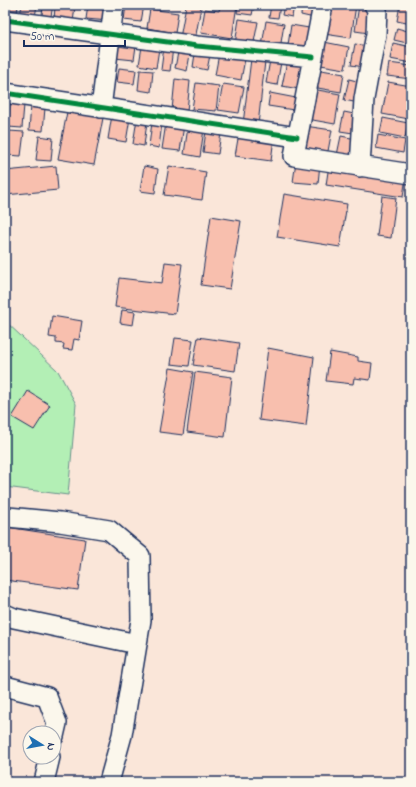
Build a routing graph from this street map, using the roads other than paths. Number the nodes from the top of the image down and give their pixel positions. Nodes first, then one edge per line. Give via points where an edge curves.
1 (114, 5) edge
2 (323, 5) edge
3 (374, 5) edge
4 (5, 20) edge
5 (111, 35) junction
6 (313, 58) junction
7 (5, 93) edge
8 (101, 108) junction
9 (297, 138) junction
10 (360, 167) junction
11 (411, 174) edge
12 (5, 518) edge
13 (5, 614) edge
14 (137, 644) junction
15 (5, 686) edge
16 (57, 725) edge
17 (48, 765) edge
18 (44, 782) edge
19 (109, 782) edge

1 - 5 street
2 - 6 street
3 - 10 street via 377,9 376,34 364,99
4 - 5 street
5 - 6 street
5 - 8 street
6 - 9 street
7 - 8 street
8 - 9 street
9 - 10 street via 294,156
10 - 11 street
12 - 14 street via 60,522 109,530 140,556 141,620
13 - 14 street
14 - 19 street via 122,735
15 - 16 street via 47,697
17 - 18 street

